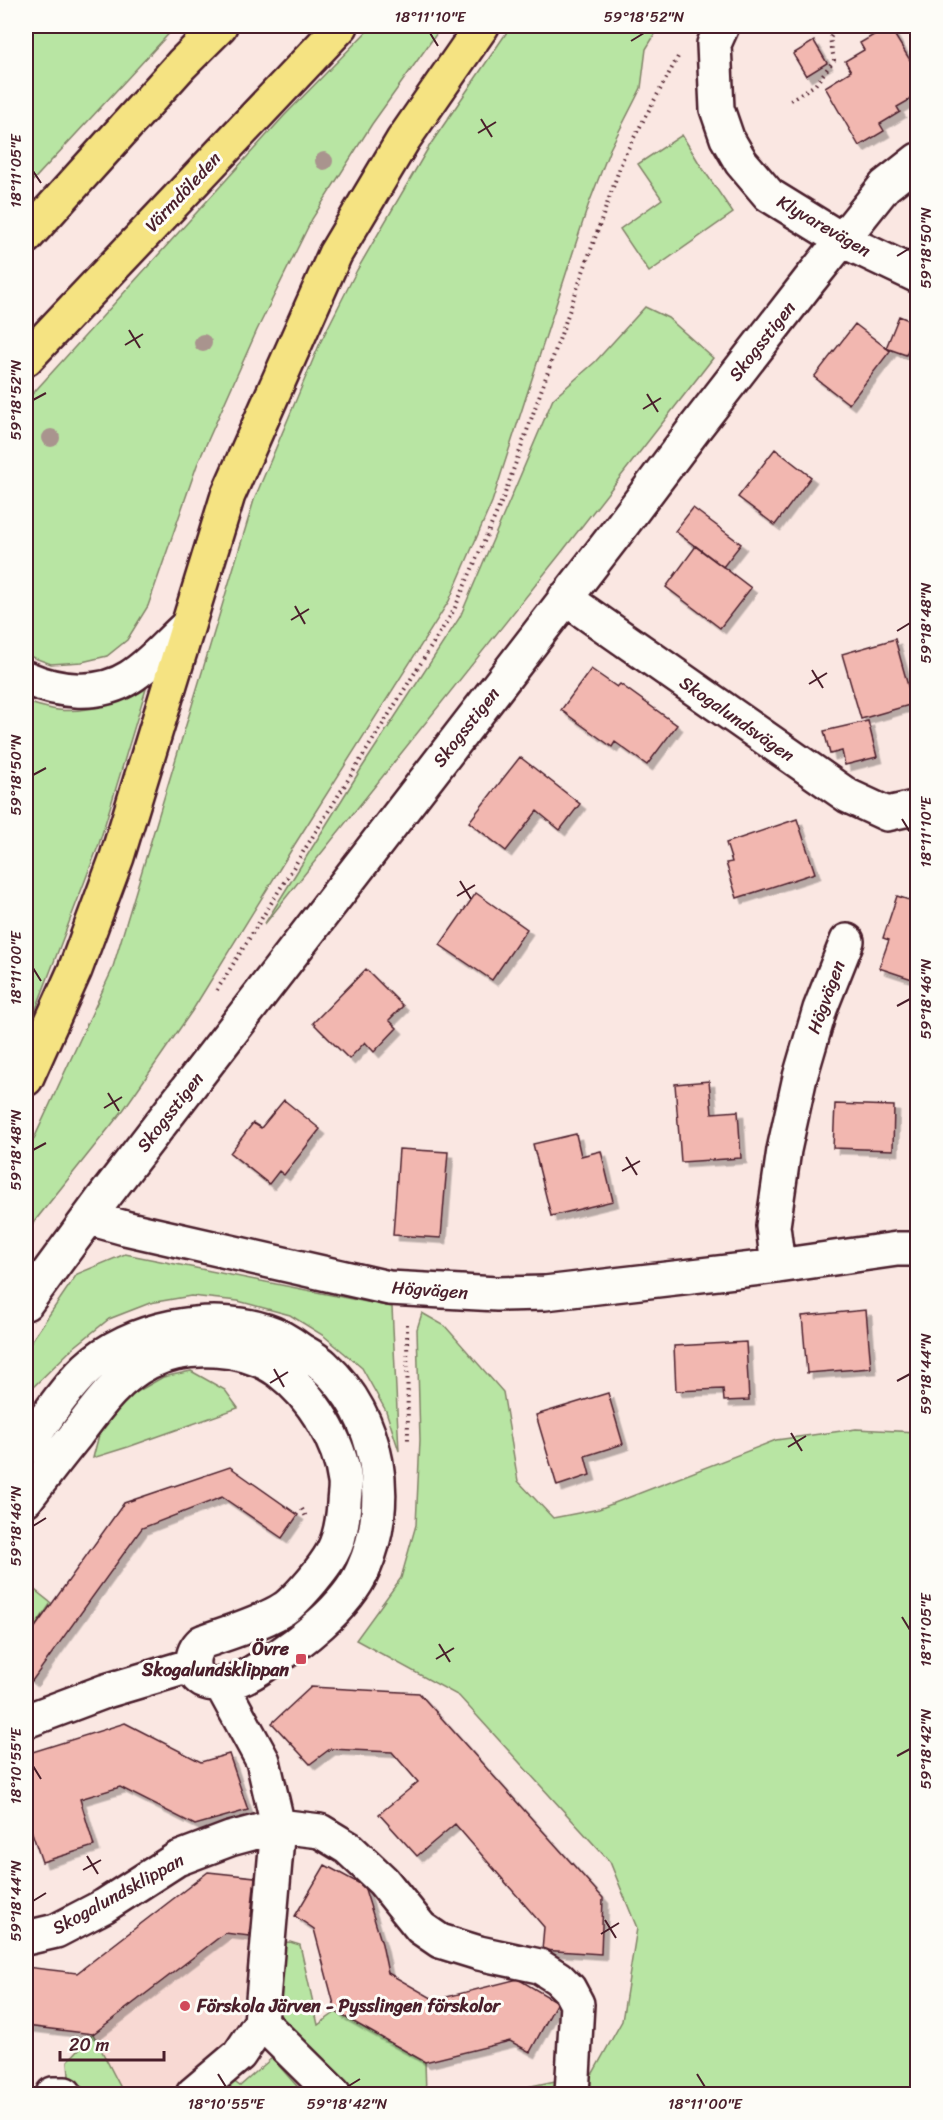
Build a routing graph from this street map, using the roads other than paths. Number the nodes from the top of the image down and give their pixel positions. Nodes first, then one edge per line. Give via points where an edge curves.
1 (220, 26) edge
2 (341, 26) edge
3 (482, 26) edge
4 (722, 26) edge
5 (918, 160) edge
6 (26, 237) edge
7 (843, 240) junction
8 (918, 276) edge
9 (26, 359) edge
10 (566, 598) junction
11 (186, 627) junction
12 (26, 678) edge
13 (918, 807) edge
14 (847, 941) dead end
15 (26, 1078) edge
16 (89, 1218) junction
17 (918, 1249) edge
18 (778, 1266) junction
19 (26, 1304) edge
20 (26, 1447) edge
21 (36, 1465) edge
22 (26, 1499) edge
23 (193, 1665) junction
24 (221, 1684) junction
25 (26, 1721) edge
26 (278, 1826) junction
27 (26, 1938) edge
28 (261, 2022) junction
29 (53, 2094) edge
30 (65, 2094) edge
31 (193, 2094) edge
32 (334, 2094) edge
33 (572, 2094) edge

1 - 6 highway
2 - 9 highway, Värmdöleden
3 - 11 highway via 403,140 335,254 228,495
4 - 7 street, Klyvarevägen via 714,44 717,109 732,148 769,195
5 - 7 street, Skogsstigen via 885,186
7 - 8 street, Klyvarevägen
7 - 10 street, Skogsstigen
10 - 13 street, Skogalundsvägen via 848,796 887,814
10 - 16 street, Skogsstigen
11 - 12 street via 130,677 105,688 75,691
11 - 15 highway via 117,857 75,970
14 - 18 street, Högvägen via 820,1009 784,1150 773,1226
16 - 18 street, Högvägen via 389,1288 545,1293
16 - 19 street, Skogsstigen
17 - 18 street, Högvägen
20 - 24 street via 89,1366 108,1352 162,1329 220,1323 267,1331 323,1364 338,1380 360,1416 378,1469 379,1515 362,1572 343,1600 292,1647 254,1672
21 - 22 street
21 - 23 street via 127,1376 149,1362 185,1351 237,1353 259,1361 279,1371 314,1408 331,1435 345,1484 343,1519 333,1552 288,1606 202,1642 193,1654
23 - 24 street via 199,1678
23 - 25 street via 106,1691
24 - 26 street via 263,1761
26 - 27 street, Skogalundsklippan via 177,1858 104,1906 56,1931
26 - 28 street
26 - 33 street, Skogalundsklippan via 320,1831 348,1848 383,1881 421,1928 440,1941 539,1966 558,1978 577,2004
28 - 31 street via 239,2055
28 - 32 street
29 - 30 street

